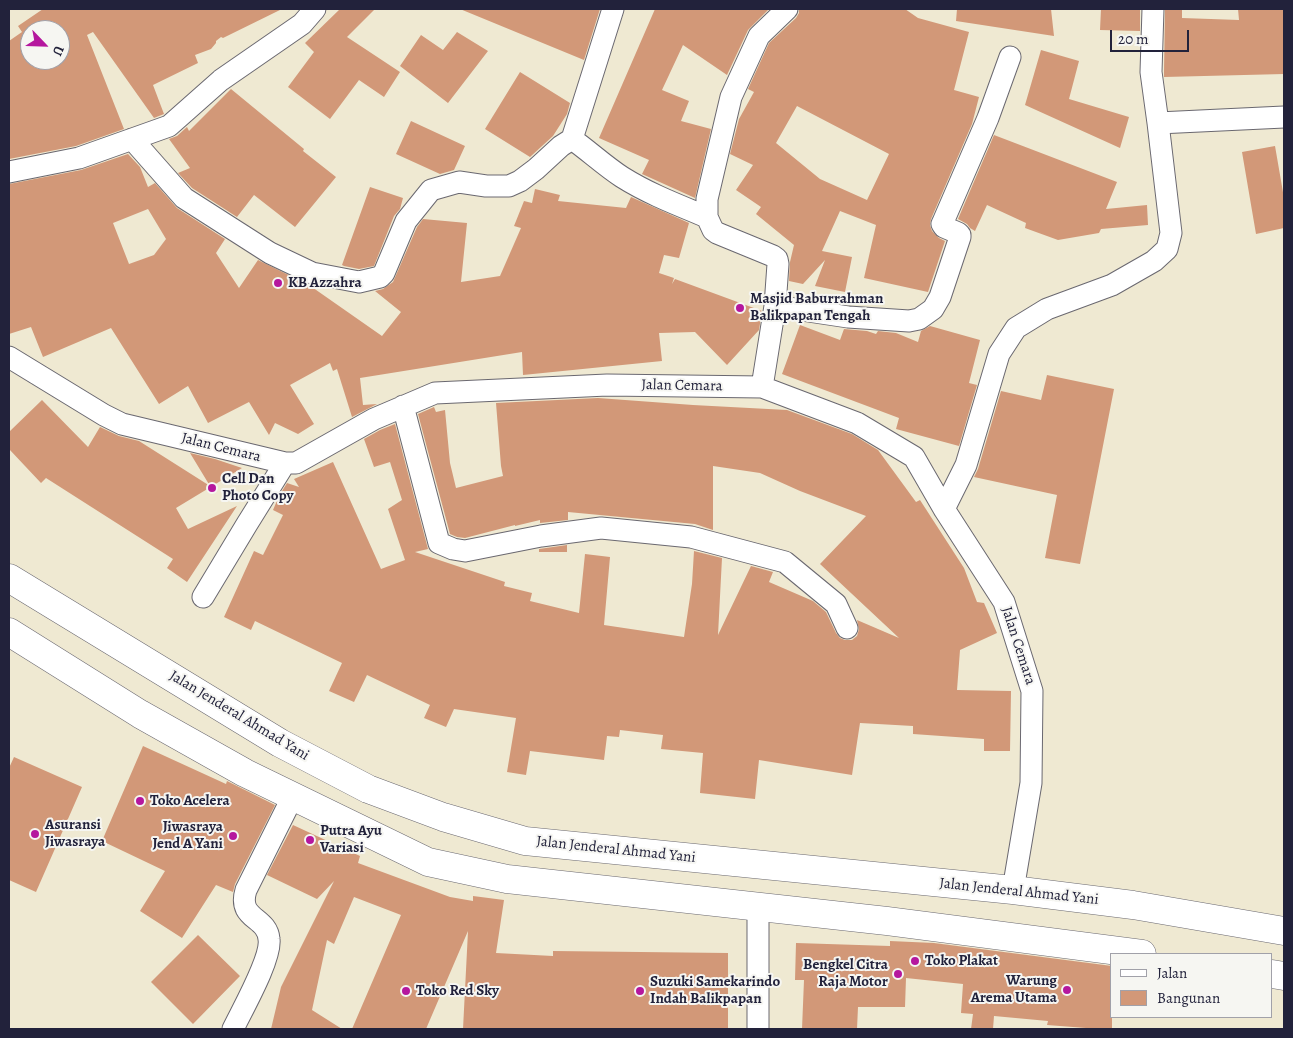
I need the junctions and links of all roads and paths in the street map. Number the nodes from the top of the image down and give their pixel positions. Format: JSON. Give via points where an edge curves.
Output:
{"nodes":[{"id":1,"x":315,"y":9,"type":"edge"},
{"id":2,"x":613,"y":9,"type":"edge"},
{"id":3,"x":788,"y":9,"type":"edge"},
{"id":4,"x":1153,"y":9,"type":"edge"},
{"id":5,"x":1010,"y":57,"type":"dead end"},
{"id":6,"x":1284,"y":117,"type":"edge"},
{"id":7,"x":1158,"y":123,"type":"junction"},
{"id":8,"x":132,"y":139,"type":"junction"},
{"id":9,"x":572,"y":139,"type":"junction"},
{"id":10,"x":9,"y":172,"type":"edge"},
{"id":11,"x":708,"y":217,"type":"junction"},
{"id":12,"x":775,"y":306,"type":"junction"},
{"id":13,"x":9,"y":357,"type":"edge"},
{"id":14,"x":762,"y":387,"type":"junction"},
{"id":15,"x":403,"y":406,"type":"junction"},
{"id":16,"x":285,"y":463,"type":"junction"},
{"id":17,"x":944,"y":509,"type":"junction"},
{"id":18,"x":9,"y":578,"type":"edge"},
{"id":19,"x":203,"y":597,"type":"dead end"},
{"id":20,"x":848,"y":628,"type":"dead end"},
{"id":21,"x":9,"y":632,"type":"edge"},
{"id":22,"x":293,"y":796,"type":"junction"},
{"id":23,"x":1014,"y":890,"type":"junction"},
{"id":24,"x":758,"y":906,"type":"junction"},
{"id":25,"x":1284,"y":931,"type":"edge"},
{"id":26,"x":1134,"y":953,"type":"edge"},
{"id":27,"x":233,"y":1029,"type":"edge"},
{"id":28,"x":758,"y":1029,"type":"edge"}],
"edges":[{"from":1,"to":8,"type":"street","via":[[302,24],[221,80],[169,126]]},
{"from":2,"to":9,"type":"street"},
{"from":3,"to":11,"type":"street","via":[[759,36],[731,97],[707,199]]},
{"from":4,"to":7,"type":"street","via":[[1151,72]]},
{"from":5,"to":12,"type":"street","via":[[988,118],[943,222],[960,237],[933,309],[920,319],[909,321]]},
{"from":6,"to":7,"type":"street"},
{"from":7,"to":17,"type":"street","via":[[1171,233],[1167,248],[1154,261],[1112,285],[1047,309],[1016,328],[999,354],[966,465]]},
{"from":8,"to":9,"type":"street","via":[[184,198],[270,253],[312,273],[359,282],[384,273],[406,221],[431,190],[459,182],[510,186]]},
{"from":8,"to":10,"type":"street","via":[[79,158]]},
{"from":9,"to":11,"type":"street","via":[[620,176]]},
{"from":11,"to":12,"type":"street","via":[[713,230],[777,259]]},
{"from":12,"to":14,"type":"street"},
{"from":13,"to":16,"type":"street","name":"Jalan Cemara","via":[[122,424]]},
{"from":14,"to":15,"type":"street","name":"Jalan Cemara","via":[[607,385],[445,392]]},
{"from":14,"to":17,"type":"street","name":"Jalan Cemara","via":[[857,423],[914,456]]},
{"from":15,"to":16,"type":"street","name":"Jalan Cemara","via":[[296,463]]},
{"from":15,"to":20,"type":"street","via":[[439,543],[465,551],[601,528],[691,537],[785,562],[836,604]]},
{"from":16,"to":19,"type":"street"},
{"from":17,"to":23,"type":"street","name":"Jalan Cemara","via":[[1004,602],[1032,691],[1031,783]]},
{"from":18,"to":23,"type":"main road","name":"Jalan Jenderal Ahmad Yani","via":[[280,743],[368,789],[443,817],[525,841]]},
{"from":21,"to":22,"type":"main road","via":[[140,714]]},
{"from":22,"to":24,"type":"main road","via":[[428,862],[507,879]]},
{"from":22,"to":27,"type":"street","via":[[243,899],[249,913],[266,929],[270,945]]},
{"from":23,"to":25,"type":"main road","name":"Jalan Jenderal Ahmad Yani","via":[[1133,905]]},
{"from":24,"to":26,"type":"main road"},
{"from":24,"to":28,"type":"street"}]}
